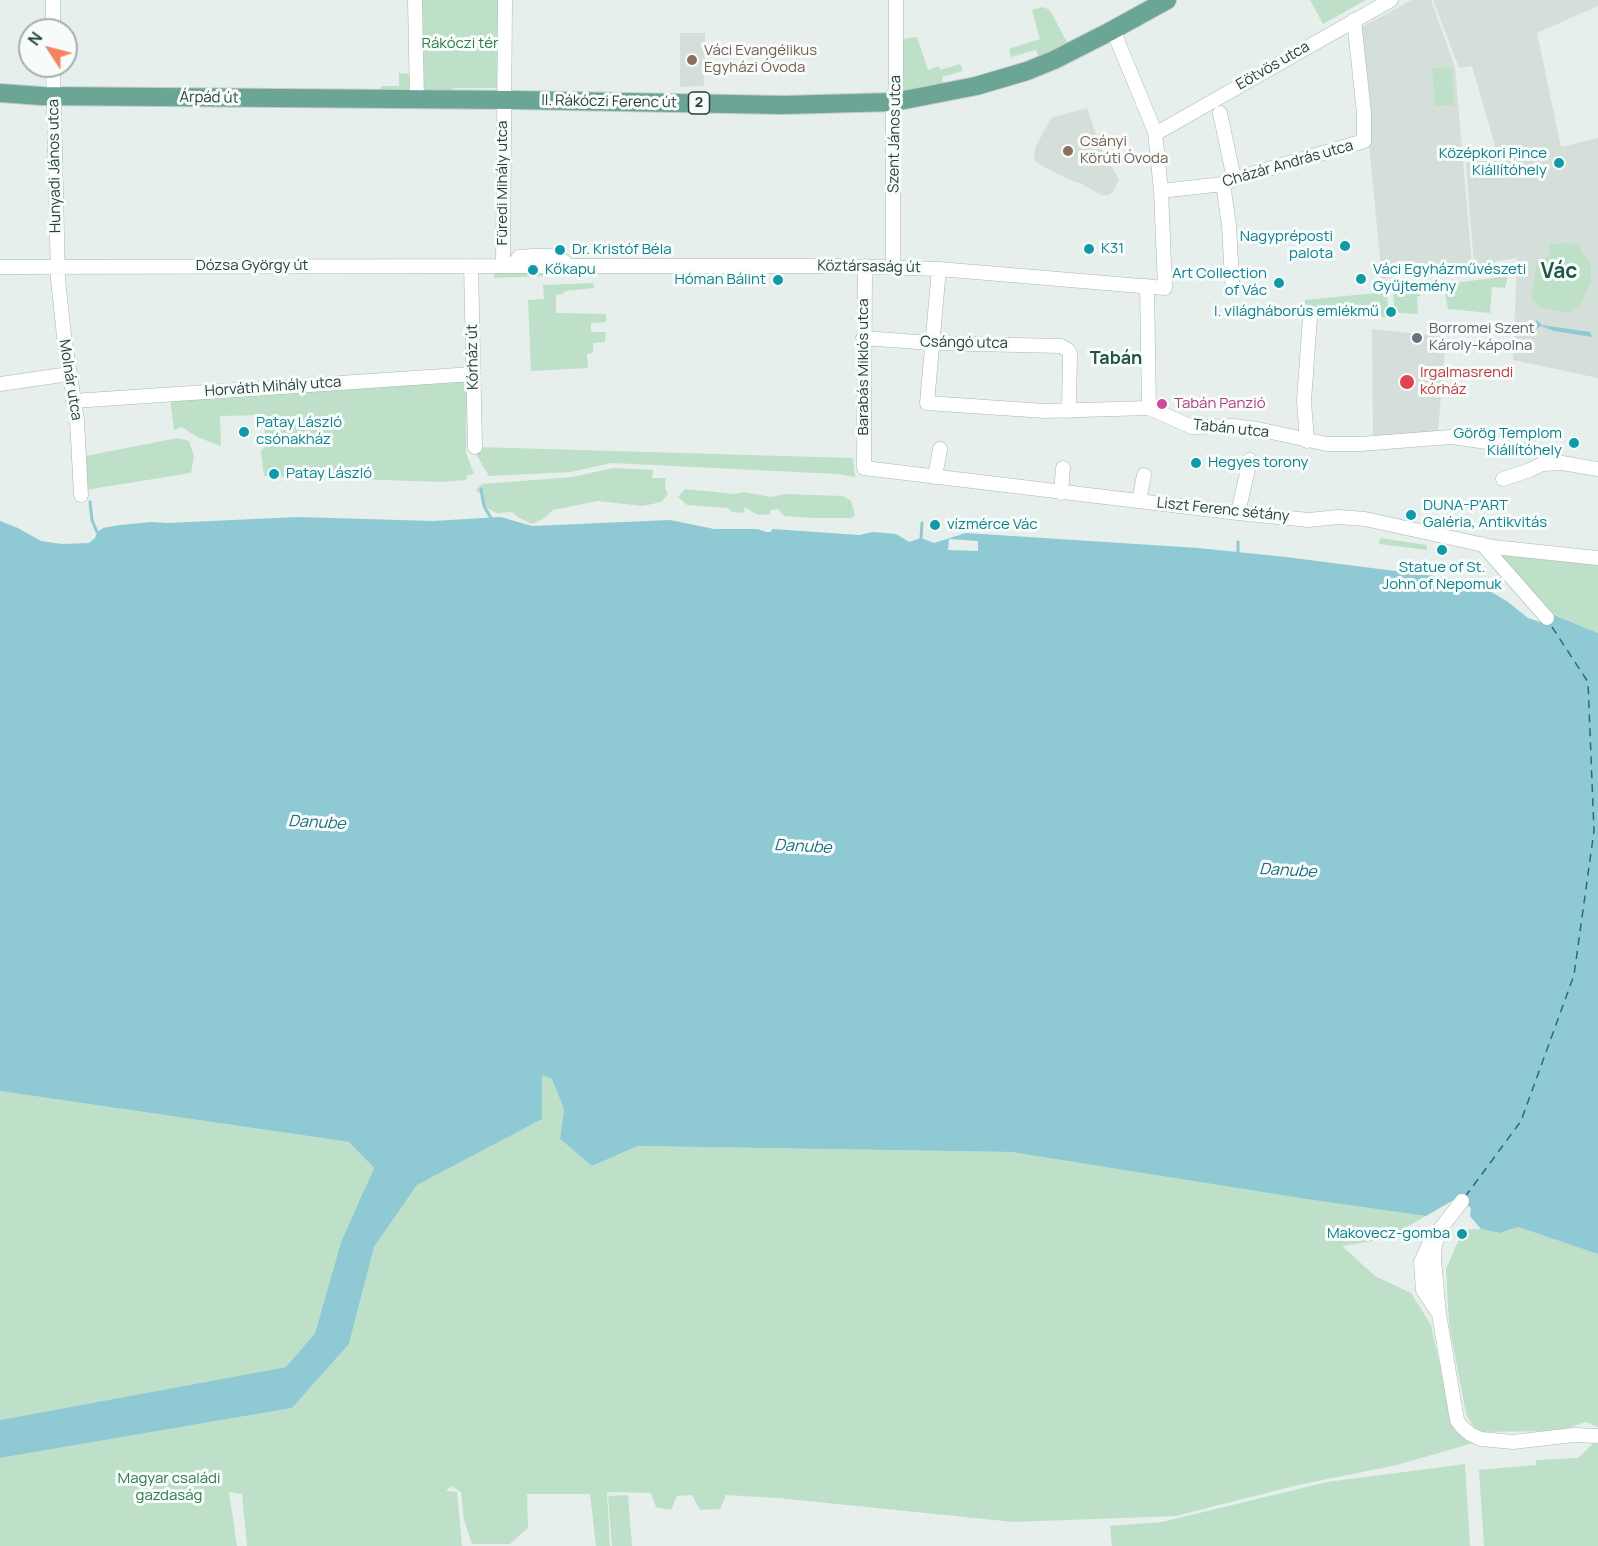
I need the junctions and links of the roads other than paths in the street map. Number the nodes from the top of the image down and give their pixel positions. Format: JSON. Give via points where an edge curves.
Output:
{"nodes":[{"id":1,"x":53,"y":0,"type":"edge"},
{"id":2,"x":415,"y":0,"type":"edge"},
{"id":3,"x":505,"y":0,"type":"edge"},
{"id":4,"x":896,"y":0,"type":"edge"},
{"id":5,"x":1167,"y":0,"type":"edge"},
{"id":6,"x":1391,"y":0,"type":"edge"},
{"id":7,"x":53,"y":18,"type":"edge"},
{"id":8,"x":1354,"y":20,"type":"junction"},
{"id":9,"x":1113,"y":30,"type":"junction"},
{"id":10,"x":53,"y":78,"type":"edge"},
{"id":11,"x":0,"y":93,"type":"edge"},
{"id":12,"x":54,"y":96,"type":"junction"},
{"id":13,"x":417,"y":100,"type":"junction"},
{"id":14,"x":504,"y":100,"type":"junction"},
{"id":15,"x":894,"y":102,"type":"junction"},
{"id":16,"x":1220,"y":114,"type":"dead end"},
{"id":17,"x":1155,"y":132,"type":"junction"},
{"id":18,"x":1228,"y":181,"type":"junction"},
{"id":19,"x":1161,"y":191,"type":"junction"},
{"id":20,"x":573,"y":265,"type":"junction"},
{"id":21,"x":57,"y":266,"type":"junction"},
{"id":22,"x":471,"y":266,"type":"junction"},
{"id":23,"x":508,"y":266,"type":"junction"},
{"id":24,"x":865,"y":266,"type":"junction"},
{"id":25,"x":0,"y":267,"type":"edge"},
{"id":26,"x":893,"y":267,"type":"junction"},
{"id":27,"x":939,"y":269,"type":"junction"},
{"id":28,"x":1232,"y":281,"type":"dead end"},
{"id":29,"x":1147,"y":286,"type":"junction"},
{"id":30,"x":1310,"y":317,"type":"dead end"},
{"id":31,"x":863,"y":338,"type":"junction"},
{"id":32,"x":932,"y":343,"type":"junction"},
{"id":33,"x":69,"y":374,"type":"junction"},
{"id":34,"x":473,"y":374,"type":"junction"},
{"id":35,"x":0,"y":384,"type":"edge"},
{"id":36,"x":73,"y":401,"type":"junction"},
{"id":37,"x":1149,"y":408,"type":"junction"},
{"id":38,"x":1069,"y":411,"type":"junction"},
{"id":39,"x":1307,"y":441,"type":"junction"},
{"id":40,"x":1502,"y":444,"type":"dead end"},
{"id":41,"x":475,"y":447,"type":"dead end"},
{"id":42,"x":940,"y":449,"type":"dead end"},
{"id":43,"x":1250,"y":460,"type":"dead end"},
{"id":44,"x":864,"y":468,"type":"joint"},
{"id":45,"x":1063,"y":468,"type":"dead end"},
{"id":46,"x":1598,"y":469,"type":"edge"},
{"id":47,"x":1144,"y":475,"type":"dead end"},
{"id":48,"x":935,"y":477,"type":"junction"},
{"id":49,"x":1503,"y":479,"type":"dead end"},
{"id":50,"x":1061,"y":493,"type":"junction"},
{"id":51,"x":81,"y":495,"type":"dead end"},
{"id":52,"x":1139,"y":501,"type":"junction"},
{"id":53,"x":1238,"y":513,"type":"junction"},
{"id":54,"x":1482,"y":544,"type":"junction"},
{"id":55,"x":1598,"y":558,"type":"edge"},
{"id":56,"x":1546,"y":618,"type":"dead end"},
{"id":57,"x":1462,"y":1201,"type":"dead end"},
{"id":58,"x":1598,"y":1436,"type":"edge"}],
"edges":[{"from":1,"to":7,"type":"street"},
{"from":2,"to":13,"type":"street"},
{"from":3,"to":14,"type":"street"},
{"from":4,"to":15,"type":"street","name":"Szent János utca"},
{"from":5,"to":9,"type":"main road","number":"2"},
{"from":6,"to":8,"type":"street","name":"Eötvös utca"},
{"from":8,"to":17,"type":"street","name":"Eötvös utca"},
{"from":8,"to":18,"type":"street","name":"Cházár András utca","via":[[1364,141]]},
{"from":9,"to":15,"type":"main road","number":"2","via":[[1010,77]]},
{"from":9,"to":17,"type":"street"},
{"from":10,"to":12,"type":"street","name":"Hunyadi János utca"},
{"from":11,"to":12,"type":"main road","name":"Árpád út","number":"2"},
{"from":12,"to":13,"type":"main road","name":"Árpád út","number":"2"},
{"from":12,"to":21,"type":"street","name":"Hunyadi János utca"},
{"from":13,"to":14,"type":"main road","number":"2"},
{"from":14,"to":15,"type":"main road","name":"II. Rákóczi Ferenc út","number":"2","via":[[783,105]]},
{"from":14,"to":23,"type":"street","name":"Füredi Mihály utca"},
{"from":15,"to":26,"type":"street","name":"Szent János utca"},
{"from":16,"to":18,"type":"street"},
{"from":17,"to":19,"type":"street"},
{"from":18,"to":19,"type":"street","name":"Cházár András utca"},
{"from":18,"to":28,"type":"street"},
{"from":19,"to":29,"type":"street","name":"Köztársaság út","via":[[1165,288]]},
{"from":20,"to":23,"type":"street","name":"Köztársaság út"},
{"from":20,"to":23,"type":"street","name":"Köztársaság út","via":[[549,256],[533,256],[519,257]]},
{"from":20,"to":24,"type":"street","name":"Köztársaság út"},
{"from":21,"to":22,"type":"street","name":"Dózsa György út"},
{"from":21,"to":25,"type":"street","name":"Dózsa György út"},
{"from":21,"to":33,"type":"street","name":"Molnár utca"},
{"from":22,"to":23,"type":"street","name":"Dózsa György út"},
{"from":22,"to":34,"type":"street","name":"Kórház út"},
{"from":24,"to":26,"type":"street","name":"Köztársaság út"},
{"from":24,"to":31,"type":"street","name":"Barabás Miklós utca"},
{"from":26,"to":27,"type":"street","name":"Köztársaság út"},
{"from":27,"to":29,"type":"street","name":"Köztársaság út"},
{"from":27,"to":32,"type":"street"},
{"from":29,"to":37,"type":"street"},
{"from":30,"to":39,"type":"street","via":[[1304,402]]},
{"from":31,"to":32,"type":"street","name":"Csángó utca"},
{"from":31,"to":44,"type":"street","name":"Barabás Miklós utca"},
{"from":32,"to":38,"type":"street","name":"Csángó utca","via":[[1065,347],[1070,354]]},
{"from":32,"to":38,"type":"street","name":"Tabán utca","via":[[927,403]]},
{"from":33,"to":35,"type":"street"},
{"from":33,"to":36,"type":"street","name":"Molnár utca"},
{"from":34,"to":36,"type":"street","name":"Horváth Mihály utca"},
{"from":34,"to":41,"type":"street","name":"Kórház út"},
{"from":36,"to":51,"type":"street","name":"Molnár utca"},
{"from":37,"to":38,"type":"street","name":"Tabán utca"},
{"from":37,"to":39,"type":"street","name":"Tabán utca","via":[[1192,428],[1241,427]]},
{"from":39,"to":40,"type":"street","name":"Tabán utca","via":[[1360,444],[1451,437]]},
{"from":42,"to":48,"type":"street"},
{"from":43,"to":53,"type":"street"},
{"from":44,"to":48,"type":"street","name":"Liszt Ferenc sétány"},
{"from":45,"to":50,"type":"street"},
{"from":46,"to":49,"type":"street","via":[[1542,464]]},
{"from":47,"to":52,"type":"street"},
{"from":48,"to":50,"type":"street","name":"Liszt Ferenc sétány"},
{"from":50,"to":52,"type":"street","name":"Liszt Ferenc sétány"},
{"from":52,"to":53,"type":"street","name":"Liszt Ferenc sétány"},
{"from":53,"to":54,"type":"street","name":"Liszt Ferenc sétány","via":[[1309,520],[1365,519]]},
{"from":54,"to":55,"type":"street","name":"Liszt Ferenc sétány"},
{"from":54,"to":56,"type":"street"},
{"from":57,"to":58,"type":"street","via":[[1430,1242],[1422,1262],[1424,1290],[1439,1314],[1457,1420],[1481,1439],[1514,1442]]}]}
